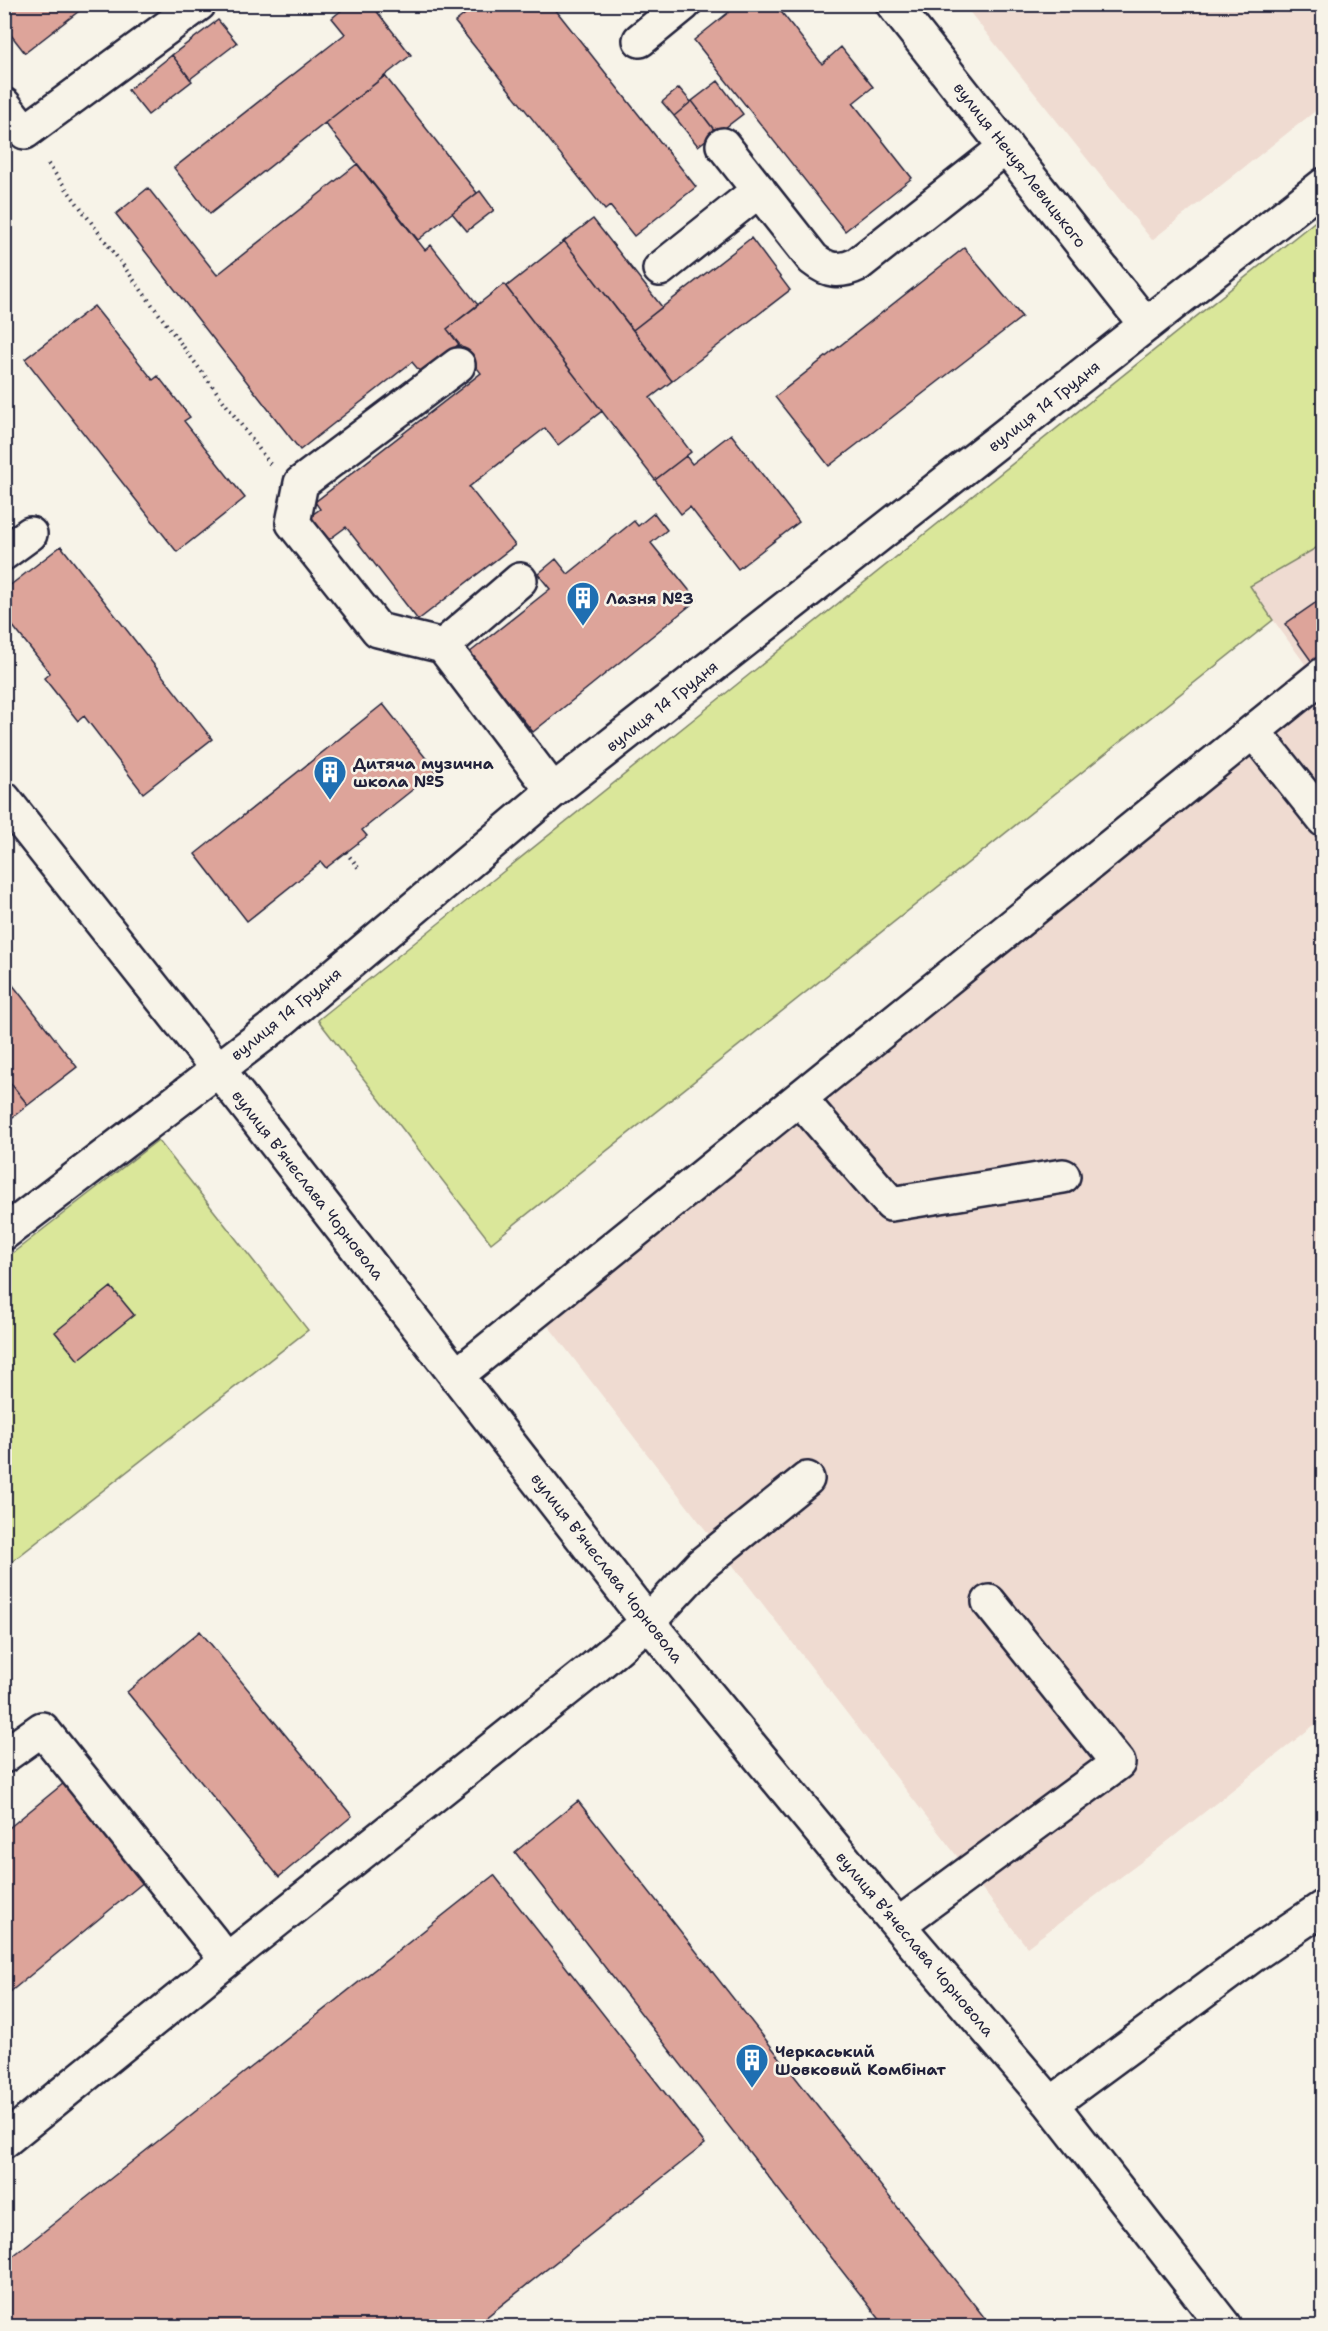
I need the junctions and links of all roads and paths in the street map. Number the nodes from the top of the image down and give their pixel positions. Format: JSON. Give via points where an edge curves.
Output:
{"nodes":[{"id":1,"x":199,"y":4,"type":"edge"},
{"id":2,"x":684,"y":4,"type":"edge"},
{"id":3,"x":893,"y":4,"type":"edge"},
{"id":4,"x":640,"y":40,"type":"dead end"},
{"id":5,"x":4,"y":105,"type":"edge"},
{"id":6,"x":24,"y":132,"type":"junction"},
{"id":7,"x":723,"y":145,"type":"dead end"},
{"id":8,"x":1005,"y":147,"type":"junction"},
{"id":9,"x":1323,"y":185,"type":"edge"},
{"id":10,"x":759,"y":190,"type":"junction"},
{"id":11,"x":660,"y":269,"type":"dead end"},
{"id":12,"x":1146,"y":325,"type":"junction"},
{"id":13,"x":458,"y":365,"type":"dead end"},
{"id":14,"x":301,"y":483,"type":"junction"},
{"id":15,"x":520,"y":580,"type":"dead end"},
{"id":16,"x":443,"y":646,"type":"junction"},
{"id":17,"x":1323,"y":674,"type":"edge"},
{"id":18,"x":1254,"y":732,"type":"junction"},
{"id":19,"x":553,"y":791,"type":"junction"},
{"id":20,"x":4,"y":799,"type":"edge"},
{"id":21,"x":1323,"y":820,"type":"edge"},
{"id":22,"x":346,"y":852,"type":"dead end"},
{"id":23,"x":360,"y":870,"type":"dead end"},
{"id":24,"x":217,"y":1068,"type":"junction"},
{"id":25,"x":800,"y":1099,"type":"junction"},
{"id":26,"x":1063,"y":1176,"type":"dead end"},
{"id":27,"x":4,"y":1233,"type":"edge"},
{"id":28,"x":456,"y":1376,"type":"junction"},
{"id":29,"x":807,"y":1479,"type":"dead end"},
{"id":30,"x":989,"y":1602,"type":"dead end"},
{"id":31,"x":648,"y":1622,"type":"junction"},
{"id":32,"x":4,"y":1756,"type":"edge"},
{"id":33,"x":1323,"y":1907,"type":"edge"},
{"id":34,"x":898,"y":1925,"type":"junction"},
{"id":35,"x":227,"y":1960,"type":"junction"},
{"id":36,"x":1051,"y":2104,"type":"junction"},
{"id":37,"x":4,"y":2141,"type":"edge"},
{"id":38,"x":1224,"y":2326,"type":"edge"}],
"edges":[{"from":1,"to":6,"type":"street"},
{"from":2,"to":4,"type":"street"},
{"from":3,"to":8,"type":"street","name":"вулиця Нечуя-Левицького"},
{"from":5,"to":6,"type":"street"},
{"from":6,"to":14,"type":"path","via":[[277,474]]},
{"from":7,"to":10,"type":"street"},
{"from":8,"to":10,"type":"street","via":[[847,270],[834,271],[813,259]]},
{"from":8,"to":12,"type":"street","name":"вулиця Нечуя-Левицького"},
{"from":9,"to":12,"type":"street","name":"вулиця 14 Грудня"},
{"from":10,"to":11,"type":"street"},
{"from":12,"to":19,"type":"street","name":"вулиця 14 Грудня"},
{"from":13,"to":14,"type":"street"},
{"from":14,"to":16,"type":"street","via":[[293,523],[378,630]]},
{"from":15,"to":16,"type":"street"},
{"from":16,"to":19,"type":"street"},
{"from":17,"to":18,"type":"street"},
{"from":18,"to":21,"type":"street"},
{"from":18,"to":25,"type":"street"},
{"from":19,"to":24,"type":"street","name":"вулиця 14 Грудня","via":[[271,1029]]},
{"from":20,"to":24,"type":"street","name":"вулиця Вʼячеслава Чорновола"},
{"from":22,"to":23,"type":"path"},
{"from":24,"to":27,"type":"street","name":"вулиця 14 Грудня"},
{"from":24,"to":28,"type":"street","name":"вулиця Вʼячеслава Чорновола"},
{"from":25,"to":26,"type":"street","via":[[891,1204]]},
{"from":25,"to":28,"type":"street"},
{"from":28,"to":31,"type":"street","name":"вулиця Вʼячеслава Чорновола"},
{"from":29,"to":31,"type":"street","via":[[702,1564]]},
{"from":30,"to":34,"type":"street","via":[[1118,1763]]},
{"from":31,"to":34,"type":"street","name":"вулиця Вʼячеслава Чорновола"},
{"from":31,"to":35,"type":"street"},
{"from":32,"to":35,"type":"street","via":[[42,1729]]},
{"from":33,"to":36,"type":"street"},
{"from":34,"to":36,"type":"street","name":"вулиця Вʼячеслава Чорновола"},
{"from":35,"to":37,"type":"street"},
{"from":36,"to":38,"type":"street","name":"вулиця Вʼячеслава Чорновола"}]}
